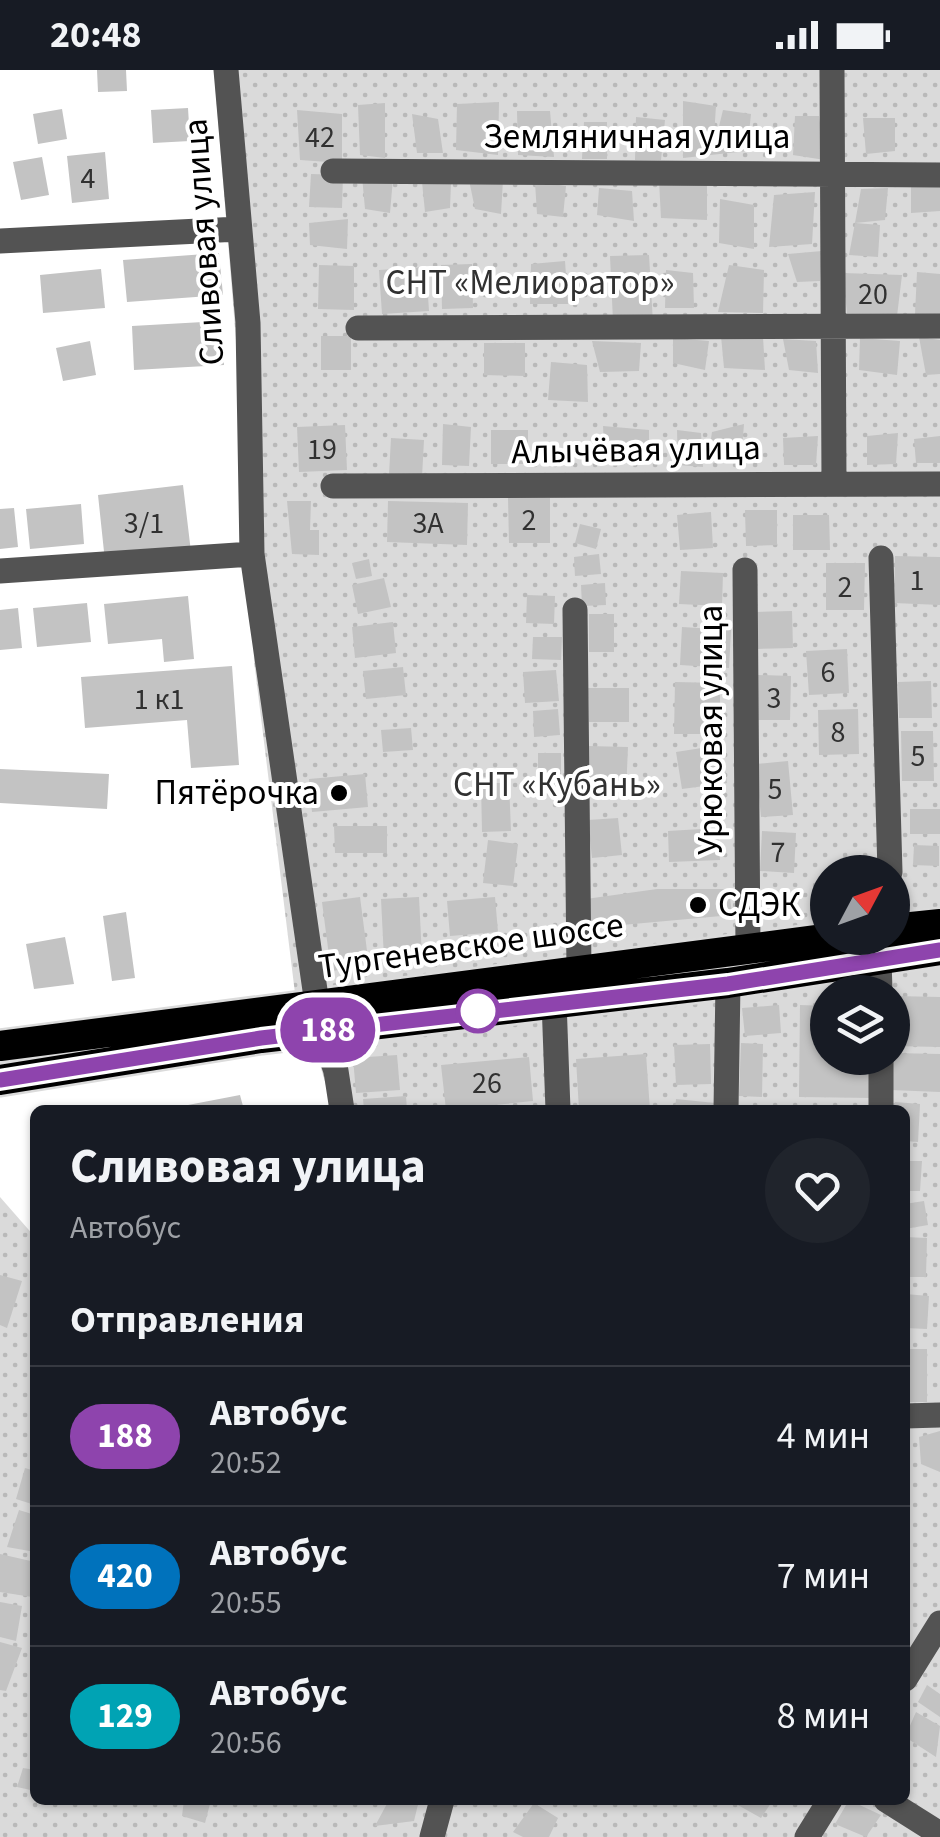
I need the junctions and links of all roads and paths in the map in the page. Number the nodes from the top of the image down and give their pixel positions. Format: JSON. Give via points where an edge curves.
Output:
{"nodes":[{"id":1,"x":226,"y":70,"type":"edge"},
{"id":2,"x":832,"y":70,"type":"edge"},
{"id":3,"x":333,"y":171,"type":"dead end"},
{"id":4,"x":834,"y":174,"type":"junction"},
{"id":5,"x":940,"y":174,"type":"edge"},
{"id":6,"x":239,"y":229,"type":"junction"},
{"id":7,"x":0,"y":241,"type":"edge"},
{"id":8,"x":832,"y":324,"type":"junction"},
{"id":9,"x":940,"y":326,"type":"edge"},
{"id":10,"x":358,"y":328,"type":"dead end"},
{"id":11,"x":834,"y":482,"type":"junction"},
{"id":12,"x":940,"y":484,"type":"edge"},
{"id":13,"x":333,"y":486,"type":"dead end"},
{"id":14,"x":252,"y":554,"type":"junction"},
{"id":15,"x":881,"y":558,"type":"dead end"},
{"id":16,"x":746,"y":570,"type":"dead end"},
{"id":17,"x":0,"y":571,"type":"edge"},
{"id":18,"x":575,"y":610,"type":"dead end"},
{"id":19,"x":890,"y":855,"type":"edge"},
{"id":20,"x":940,"y":924,"type":"edge"},
{"id":21,"x":910,"y":927,"type":"edge"},
{"id":22,"x":810,"y":941,"type":"edge"},
{"id":23,"x":748,"y":949,"type":"junction"},
{"id":24,"x":940,"y":950,"type":"edge"},
{"id":25,"x":880,"y":958,"type":"junction"},
{"id":26,"x":579,"y":970,"type":"junction"},
{"id":27,"x":880,"y":975,"type":"edge"},
{"id":28,"x":728,"y":984,"type":"junction"},
{"id":29,"x":554,"y":1001,"type":"junction"},
{"id":30,"x":320,"y":1017,"type":"junction"},
{"id":31,"x":0,"y":1046,"type":"edge"},
{"id":32,"x":880,"y":1075,"type":"edge"},
{"id":33,"x":0,"y":1080,"type":"edge"},
{"id":34,"x":341,"y":1105,"type":"edge"},
{"id":35,"x":558,"y":1105,"type":"edge"},
{"id":36,"x":726,"y":1105,"type":"edge"},
{"id":37,"x":881,"y":1105,"type":"edge"},
{"id":38,"x":940,"y":1414,"type":"edge"},
{"id":39,"x":910,"y":1416,"type":"edge"},
{"id":40,"x":940,"y":1623,"type":"edge"},
{"id":41,"x":910,"y":1671,"type":"edge"},
{"id":42,"x":441,"y":1805,"type":"edge"},
{"id":43,"x":827,"y":1805,"type":"edge"},
{"id":44,"x":894,"y":1805,"type":"edge"},
{"id":45,"x":940,"y":1834,"type":"edge"},
{"id":46,"x":432,"y":1837,"type":"edge"},
{"id":47,"x":807,"y":1837,"type":"edge"}],
"edges":[{"from":1,"to":6,"type":"street","name":"Сливовая улица"},
{"from":2,"to":4,"type":"street"},
{"from":3,"to":4,"type":"street","name":"Земляничная улица"},
{"from":4,"to":5,"type":"street","name":"Земляничная улица"},
{"from":4,"to":8,"type":"street"},
{"from":6,"to":7,"type":"street"},
{"from":6,"to":14,"type":"street","name":"Сливовая улица","via":[[248,323]]},
{"from":8,"to":9,"type":"street"},
{"from":8,"to":10,"type":"street"},
{"from":8,"to":11,"type":"street"},
{"from":11,"to":12,"type":"street","name":"Алычёвая улица"},
{"from":11,"to":13,"type":"street","name":"Алычёвая улица"},
{"from":14,"to":17,"type":"street"},
{"from":14,"to":30,"type":"street","name":"Сливовая улица"},
{"from":15,"to":19,"type":"street"},
{"from":16,"to":23,"type":"street","name":"Урюковая улица"},
{"from":18,"to":26,"type":"street"},
{"from":20,"to":21,"type":"highway"},
{"from":22,"to":23,"type":"highway","name":"Тургеневское шоссе"},
{"from":23,"to":26,"type":"highway","name":"Тургеневское шоссе"},
{"from":24,"to":25,"type":"highway","name":"Тургеневское шоссе"},
{"from":25,"to":27,"type":"street"},
{"from":25,"to":28,"type":"highway","name":"Тургеневское шоссе"},
{"from":26,"to":30,"type":"highway","name":"Тургеневское шоссе"},
{"from":28,"to":29,"type":"highway","name":"Тургеневское шоссе"},
{"from":28,"to":36,"type":"street"},
{"from":29,"to":30,"type":"highway","name":"Тургеневское шоссе"},
{"from":29,"to":35,"type":"street"},
{"from":30,"to":31,"type":"highway","name":"Тургеневское шоссе"},
{"from":30,"to":33,"type":"highway","name":"Тургеневское шоссе"},
{"from":30,"to":34,"type":"street","name":"Сливовая улица"},
{"from":32,"to":37,"type":"street"},
{"from":38,"to":39,"type":"street"},
{"from":40,"to":41,"type":"street"},
{"from":42,"to":46,"type":"street"},
{"from":43,"to":47,"type":"street"},
{"from":44,"to":45,"type":"street"}]}
